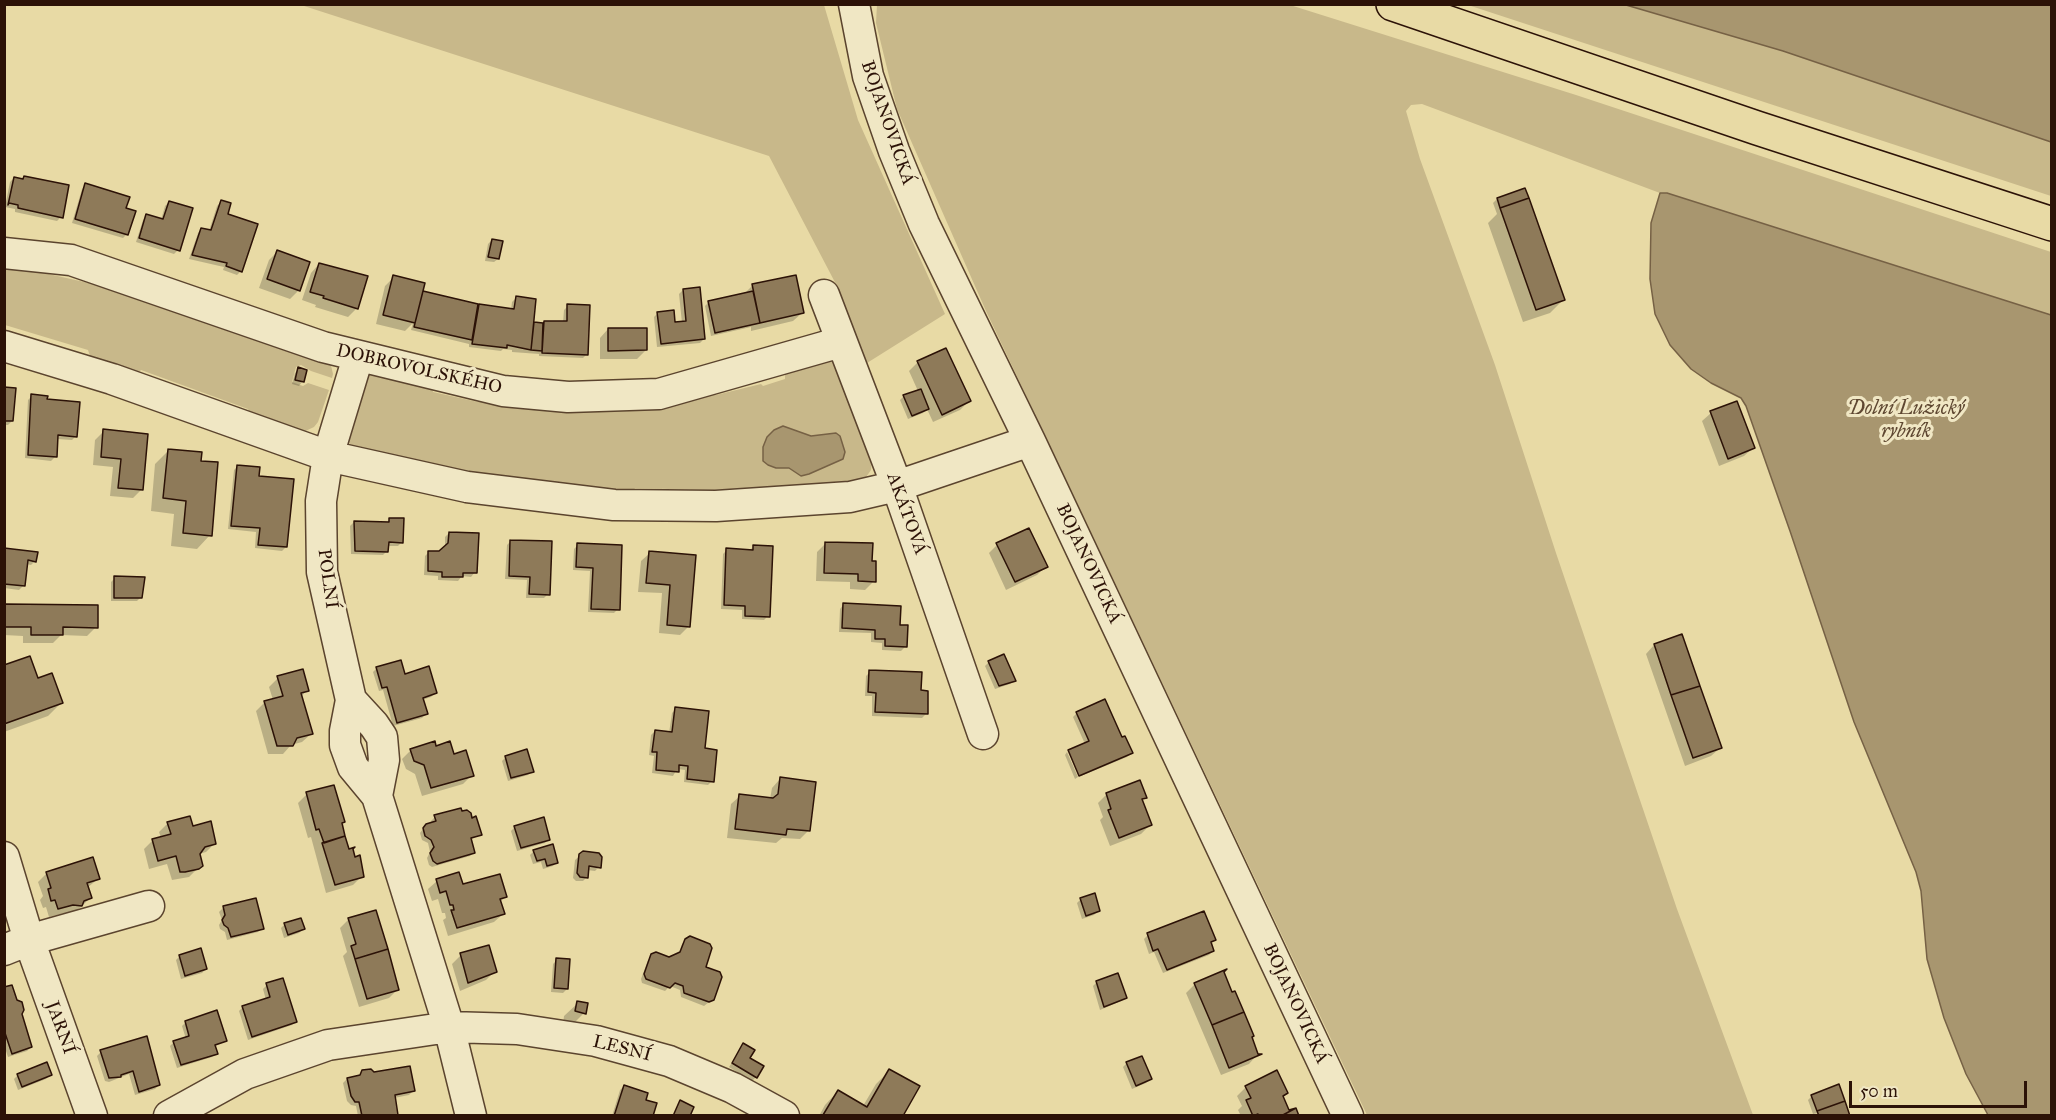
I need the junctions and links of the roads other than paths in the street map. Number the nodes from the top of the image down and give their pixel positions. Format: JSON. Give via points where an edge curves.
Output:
{"nodes":[{"id":1,"x":854,"y":4,"type":"edge"},
{"id":2,"x":1393,"y":4,"type":"edge"},
{"id":3,"x":2052,"y":224,"type":"edge"},
{"id":4,"x":4,"y":253,"type":"edge"},
{"id":5,"x":824,"y":295,"type":"dead end"},
{"id":6,"x":841,"y":342,"type":"junction"},
{"id":7,"x":4,"y":346,"type":"edge"},
{"id":8,"x":358,"y":357,"type":"junction"},
{"id":9,"x":1030,"y":441,"type":"junction"},
{"id":10,"x":328,"y":456,"type":"junction"},
{"id":11,"x":897,"y":486,"type":"junction"},
{"id":12,"x":983,"y":734,"type":"dead end"},
{"id":13,"x":4,"y":857,"type":"edge"},
{"id":14,"x":149,"y":906,"type":"dead end"},
{"id":15,"x":17,"y":945,"type":"edge"},
{"id":16,"x":449,"y":1027,"type":"junction"},
{"id":17,"x":92,"y":1116,"type":"edge"},
{"id":18,"x":168,"y":1116,"type":"edge"},
{"id":19,"x":471,"y":1116,"type":"edge"},
{"id":20,"x":784,"y":1116,"type":"edge"},
{"id":21,"x":1348,"y":1116,"type":"edge"}],
"edges":[{"from":1,"to":9,"type":"street","name":"BOJANOVICKÁ","via":[[868,76],[894,152],[924,224]]},
{"from":2,"to":3,"type":"main road"},
{"from":4,"to":8,"type":"street","name":"DOBROVOLSKÉHO","via":[[71,260]]},
{"from":5,"to":6,"type":"street","name":"AKÁTOVÁ"},
{"from":6,"to":8,"type":"street","name":"DOBROVOLSKÉHO","via":[[659,394],[568,397],[503,391]]},
{"from":6,"to":11,"type":"street","name":"AKÁTOVÁ"},
{"from":7,"to":10,"type":"street"},
{"from":8,"to":10,"type":"street","name":"POLNÍ"},
{"from":9,"to":11,"type":"street"},
{"from":9,"to":21,"type":"street","name":"BOJANOVICKÁ"},
{"from":10,"to":11,"type":"street","via":[[467,487],[614,505],[716,506],[850,497]]},
{"from":10,"to":16,"type":"street","name":"POLNÍ","via":[[321,501],[322,572],[351,700],[345,745],[354,767],[377,796]]},
{"from":11,"to":12,"type":"street","name":"AKÁTOVÁ"},
{"from":13,"to":15,"type":"street","name":"JARNÍ"},
{"from":14,"to":15,"type":"street"},
{"from":15,"to":17,"type":"street","name":"JARNÍ"},
{"from":16,"to":18,"type":"street","name":"LESNÍ","via":[[328,1045],[245,1074]]},
{"from":16,"to":19,"type":"street"},
{"from":16,"to":20,"type":"street","name":"LESNÍ","via":[[517,1029],[607,1044],[669,1061],[733,1088]]}]}
